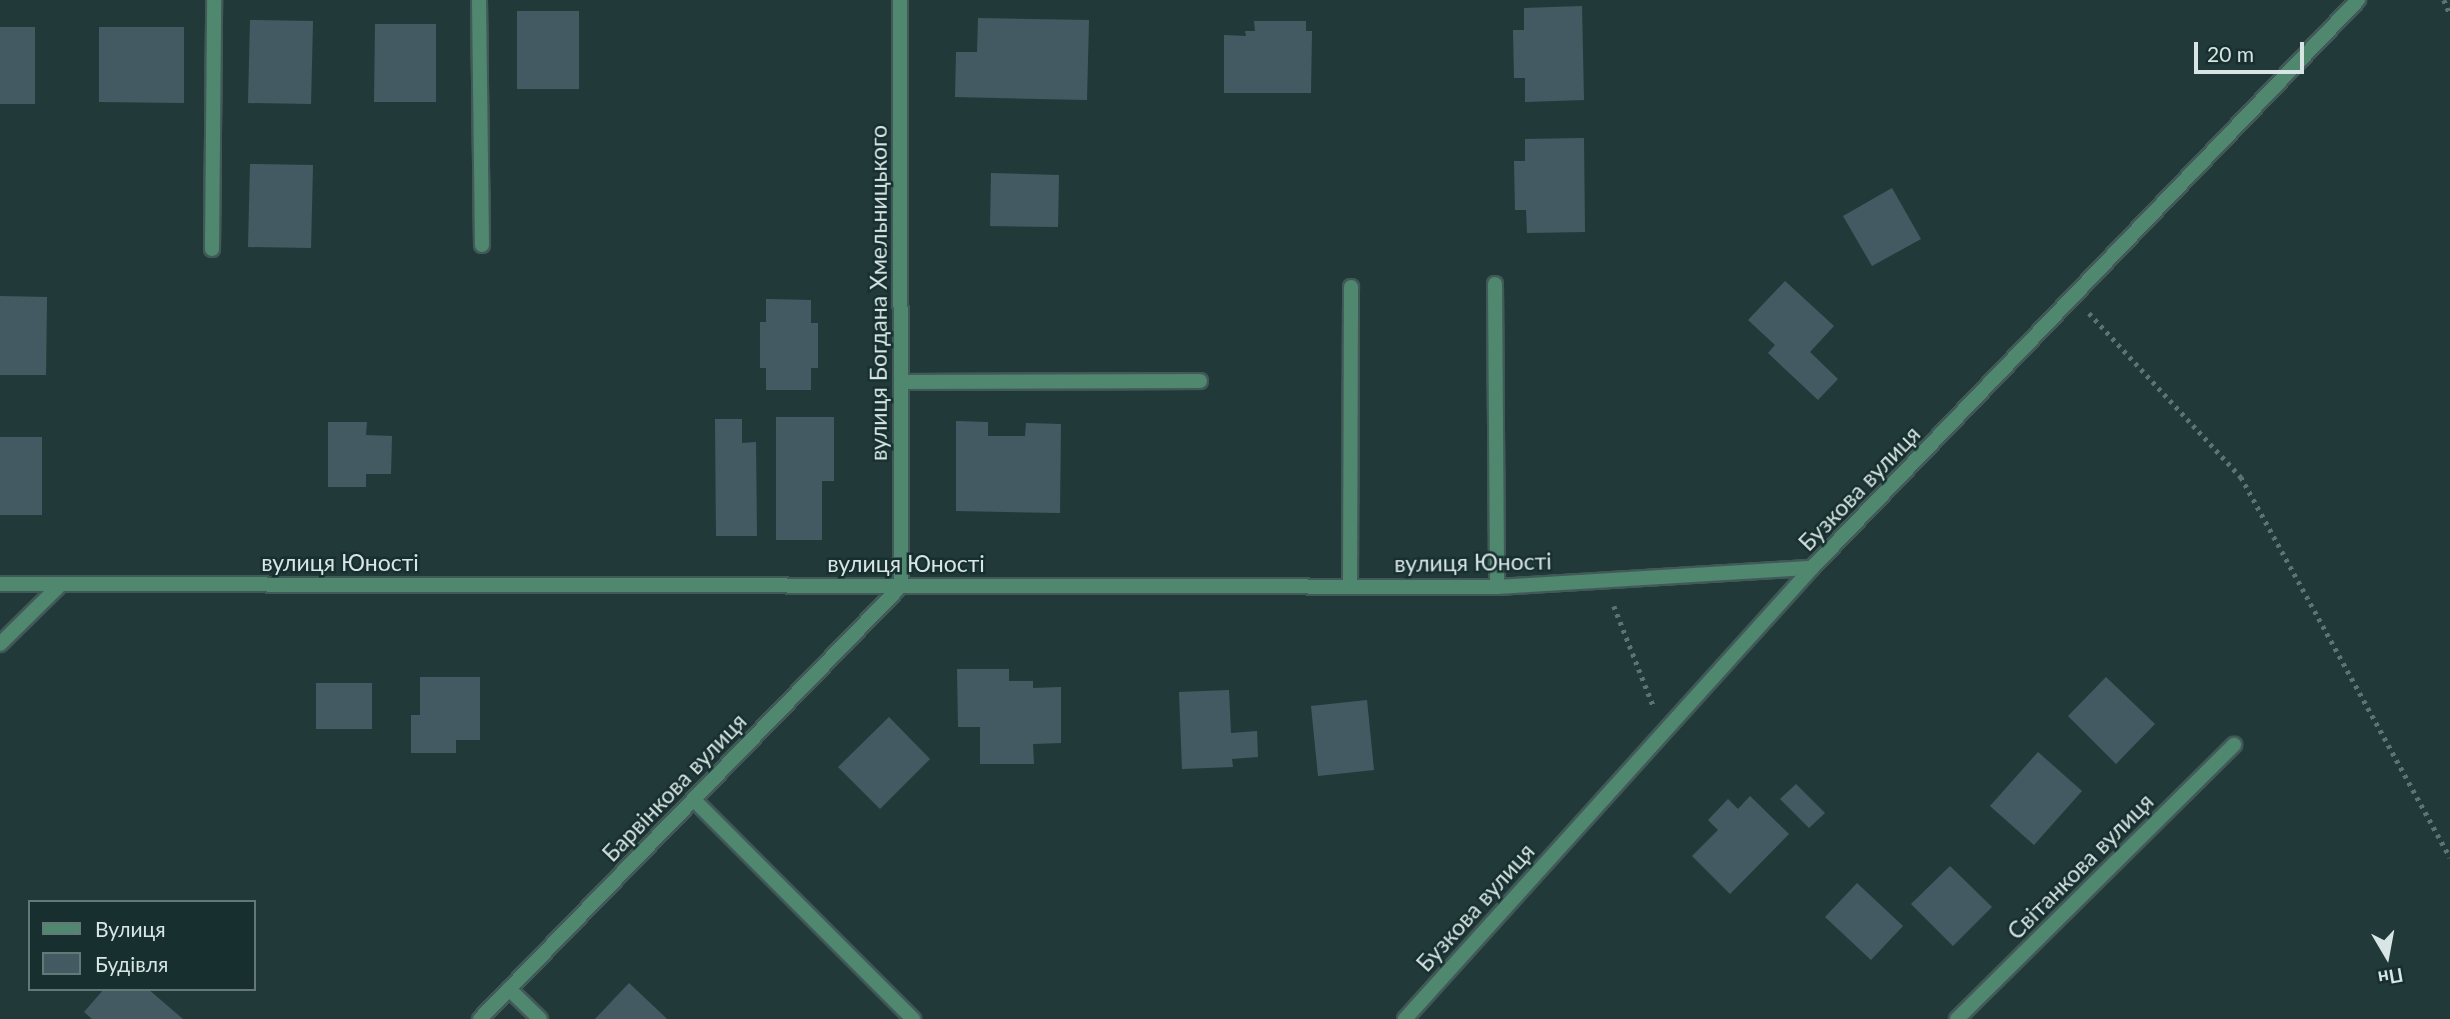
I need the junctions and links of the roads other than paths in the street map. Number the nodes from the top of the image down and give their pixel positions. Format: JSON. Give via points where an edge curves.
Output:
{"nodes":[{"id":1,"x":214,"y":0,"type":"edge"},
{"id":2,"x":479,"y":0,"type":"edge"},
{"id":3,"x":900,"y":0,"type":"edge"},
{"id":4,"x":2358,"y":0,"type":"edge"},
{"id":5,"x":481,"y":245,"type":"dead end"},
{"id":6,"x":212,"y":249,"type":"dead end"},
{"id":7,"x":1495,"y":284,"type":"dead end"},
{"id":8,"x":1352,"y":288,"type":"dead end"},
{"id":9,"x":1200,"y":381,"type":"dead end"},
{"id":10,"x":901,"y":383,"type":"junction"},
{"id":11,"x":1812,"y":568,"type":"junction"},
{"id":12,"x":0,"y":584,"type":"edge"},
{"id":13,"x":60,"y":585,"type":"junction"},
{"id":14,"x":901,"y":586,"type":"junction"},
{"id":15,"x":1350,"y":586,"type":"junction"},
{"id":16,"x":1497,"y":587,"type":"junction"},
{"id":17,"x":0,"y":644,"type":"edge"},
{"id":18,"x":2234,"y":745,"type":"dead end"},
{"id":19,"x":694,"y":800,"type":"junction"},
{"id":20,"x":509,"y":989,"type":"junction"},
{"id":21,"x":480,"y":1019,"type":"edge"},
{"id":22,"x":540,"y":1019,"type":"edge"},
{"id":23,"x":913,"y":1019,"type":"edge"},
{"id":24,"x":1405,"y":1019,"type":"edge"},
{"id":25,"x":1957,"y":1019,"type":"edge"}],
"edges":[{"from":1,"to":6,"type":"street"},
{"from":2,"to":5,"type":"street"},
{"from":3,"to":10,"type":"street","name":"вулиця Богдана Хмельницького"},
{"from":4,"to":11,"type":"street","name":"Бузкова вулиця"},
{"from":7,"to":16,"type":"street"},
{"from":8,"to":15,"type":"street"},
{"from":9,"to":10,"type":"street"},
{"from":10,"to":14,"type":"street","name":"вулиця Богдана Хмельницького"},
{"from":11,"to":16,"type":"street","name":"вулиця Юності"},
{"from":11,"to":24,"type":"street","name":"Бузкова вулиця"},
{"from":12,"to":13,"type":"street","name":"вулиця Юності"},
{"from":13,"to":14,"type":"street","name":"вулиця Юності"},
{"from":13,"to":17,"type":"street"},
{"from":14,"to":15,"type":"street","name":"вулиця Юності"},
{"from":14,"to":19,"type":"street","name":"Барвінкова вулиця"},
{"from":15,"to":16,"type":"street","name":"вулиця Юності"},
{"from":18,"to":25,"type":"street","name":"Світанкова вулиця"},
{"from":19,"to":20,"type":"street","name":"Барвінкова вулиця"},
{"from":19,"to":23,"type":"street"},
{"from":20,"to":21,"type":"street","name":"Барвінкова вулиця"},
{"from":20,"to":22,"type":"street"}]}
